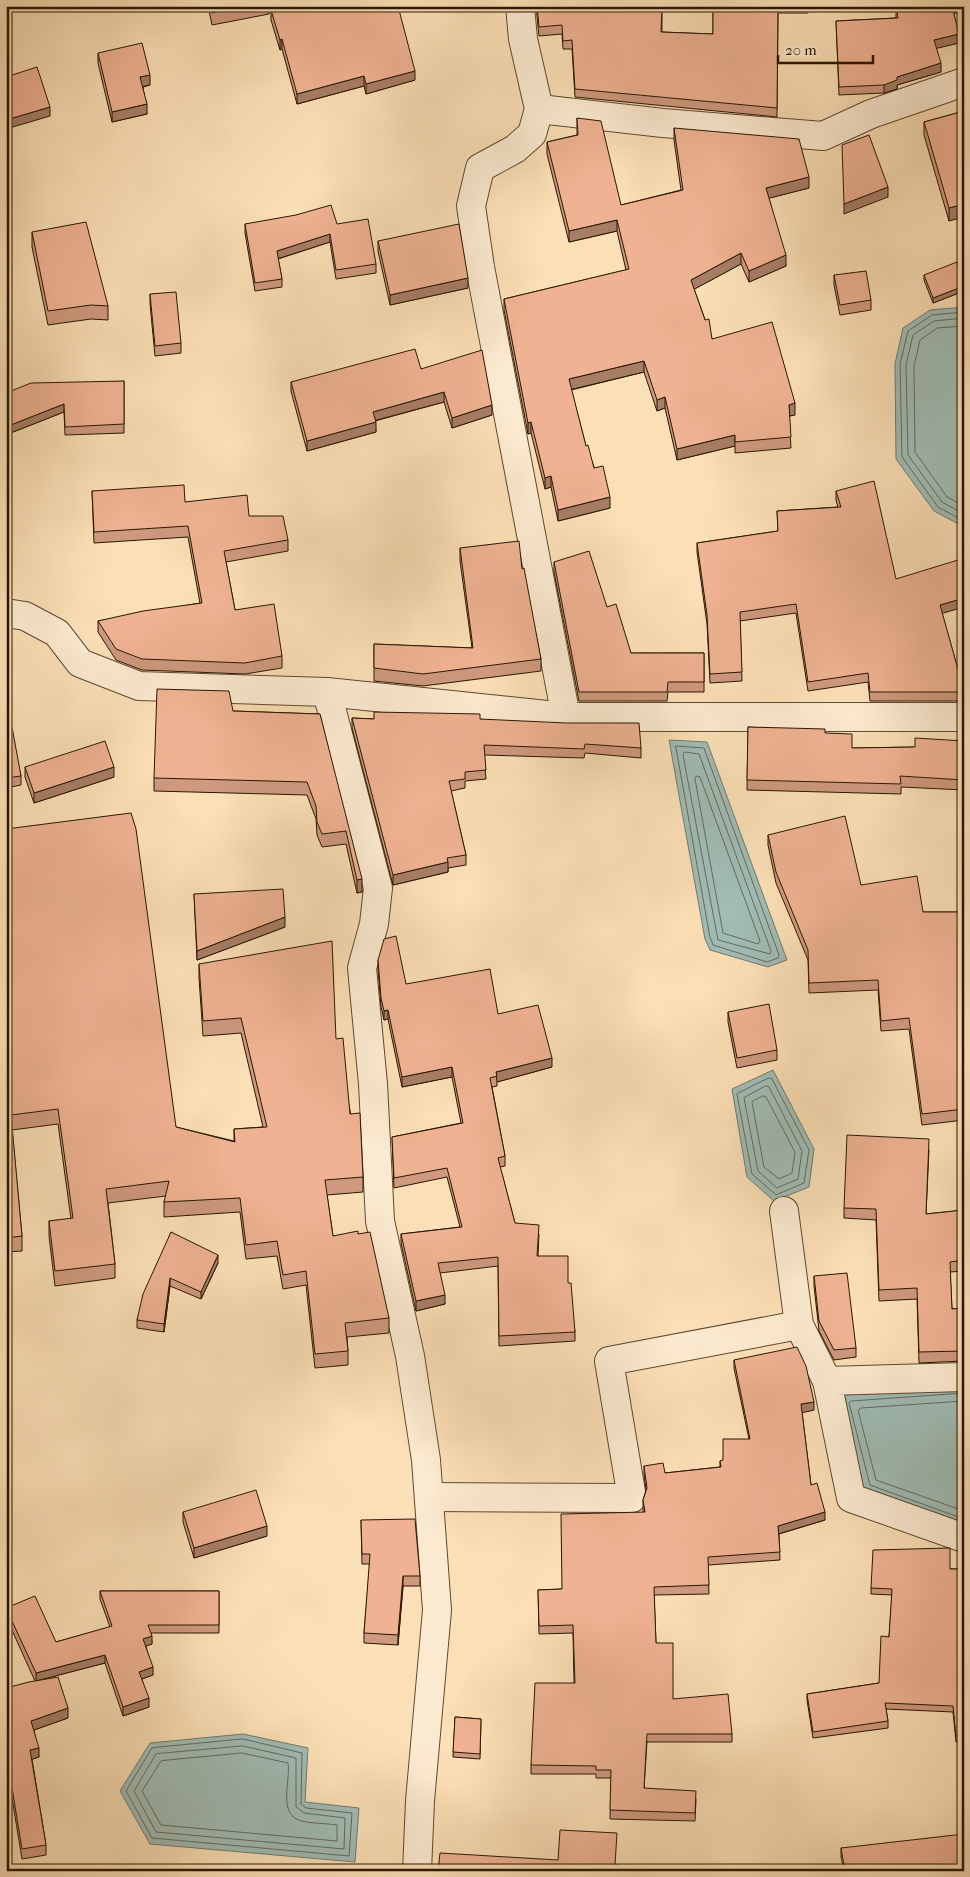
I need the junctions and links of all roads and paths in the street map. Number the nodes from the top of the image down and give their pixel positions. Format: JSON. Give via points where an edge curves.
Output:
{"nodes":[{"id":1,"x":520,"y":6,"type":"edge"},
{"id":2,"x":964,"y":82,"type":"edge"},
{"id":3,"x":538,"y":109,"type":"junction"},
{"id":4,"x":6,"y":613,"type":"edge"},
{"id":5,"x":327,"y":692,"type":"junction"},
{"id":6,"x":566,"y":717,"type":"junction"},
{"id":7,"x":964,"y":718,"type":"edge"},
{"id":8,"x":784,"y":1211,"type":"dead end"},
{"id":9,"x":799,"y":1325,"type":"junction"},
{"id":10,"x":964,"y":1376,"type":"edge"},
{"id":11,"x":827,"y":1381,"type":"junction"},
{"id":12,"x":429,"y":1497,"type":"junction"},
{"id":13,"x":964,"y":1538,"type":"edge"},
{"id":14,"x":417,"y":1871,"type":"edge"}],
"edges":[{"from":1,"to":3,"type":"street","via":[[522,39]]},
{"from":2,"to":3,"type":"street","via":[[871,114],[823,136]]},
{"from":3,"to":6,"type":"street","via":[[532,134],[515,149],[480,168],[471,206]]},
{"from":4,"to":5,"type":"street","via":[[25,616],[57,633],[80,663],[140,686]]},
{"from":5,"to":6,"type":"street"},
{"from":5,"to":12,"type":"street","via":[[378,888],[374,924],[362,968],[373,1084],[380,1221],[410,1356]]},
{"from":6,"to":7,"type":"street"},
{"from":8,"to":9,"type":"street"},
{"from":9,"to":11,"type":"street"},
{"from":9,"to":12,"type":"street","via":[[609,1361],[632,1498]]},
{"from":10,"to":11,"type":"street"},
{"from":11,"to":13,"type":"street","via":[[851,1498]]},
{"from":12,"to":14,"type":"street","via":[[437,1610]]}]}
